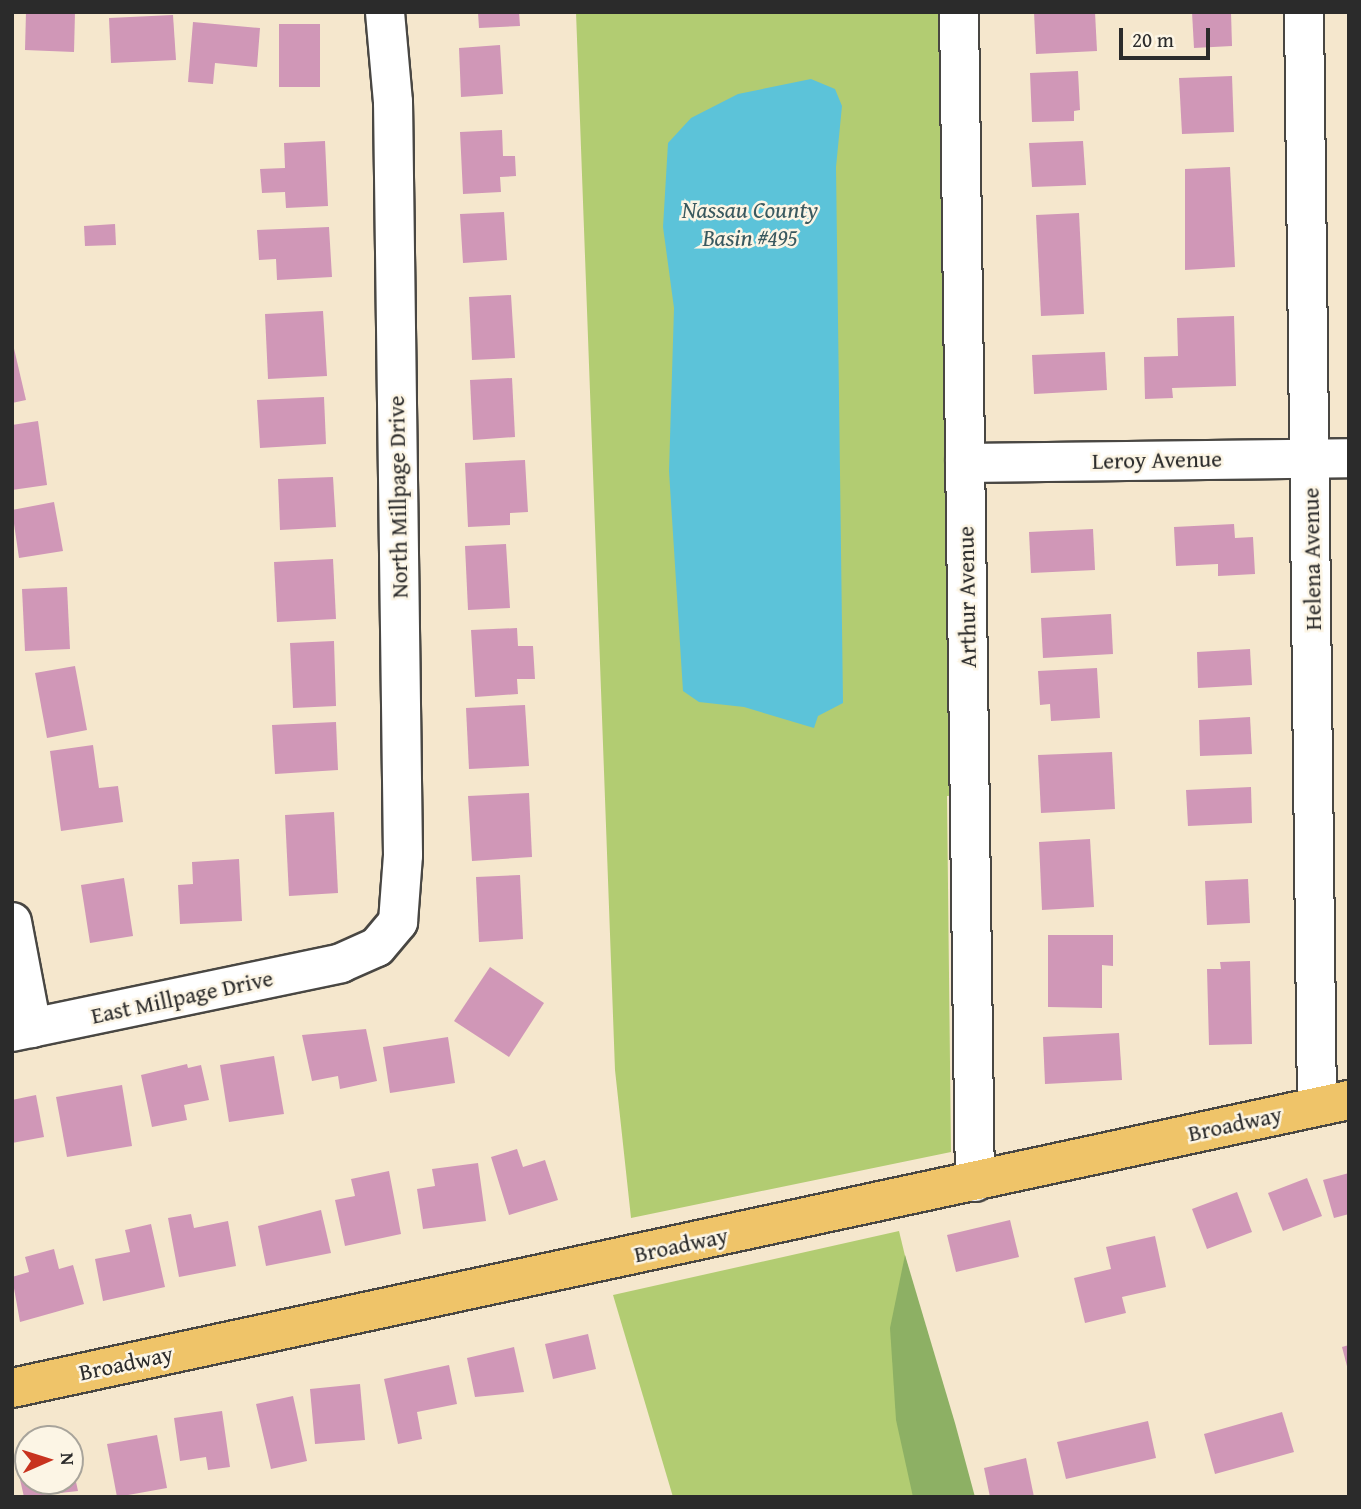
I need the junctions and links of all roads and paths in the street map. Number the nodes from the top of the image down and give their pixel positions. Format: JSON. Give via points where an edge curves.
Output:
{"nodes":[{"id":1,"x":385,"y":12,"type":"edge"},
{"id":2,"x":959,"y":12,"type":"edge"},
{"id":3,"x":1304,"y":12,"type":"edge"},
{"id":4,"x":1311,"y":458,"type":"junction"},
{"id":5,"x":1349,"y":458,"type":"edge"},
{"id":6,"x":965,"y":463,"type":"junction"},
{"id":7,"x":12,"y":922,"type":"edge"},
{"id":8,"x":351,"y":959,"type":"joint"},
{"id":9,"x":22,"y":1030,"type":"edge"},
{"id":10,"x":1333,"y":1103,"type":"edge"},
{"id":11,"x":975,"y":1182,"type":"junction"},
{"id":12,"x":12,"y":1388,"type":"edge"}],
"edges":[{"from":1,"to":8,"type":"street","name":"North Millpage Drive","via":[[393,102],[403,855],[398,922],[377,947]]},
{"from":2,"to":6,"type":"street","name":"Arthur Avenue"},
{"from":3,"to":4,"type":"street","name":"Helena Avenue"},
{"from":4,"to":5,"type":"street","name":"Leroy Avenue"},
{"from":4,"to":6,"type":"street","name":"Leroy Avenue"},
{"from":4,"to":10,"type":"street","name":"Helena Avenue"},
{"from":6,"to":11,"type":"street","name":"Arthur Avenue"},
{"from":7,"to":9,"type":"street"},
{"from":8,"to":9,"type":"street","name":"East Millpage Drive"},
{"from":10,"to":11,"type":"main road","name":"Broadway"},
{"from":11,"to":12,"type":"main road","name":"Broadway"}]}
